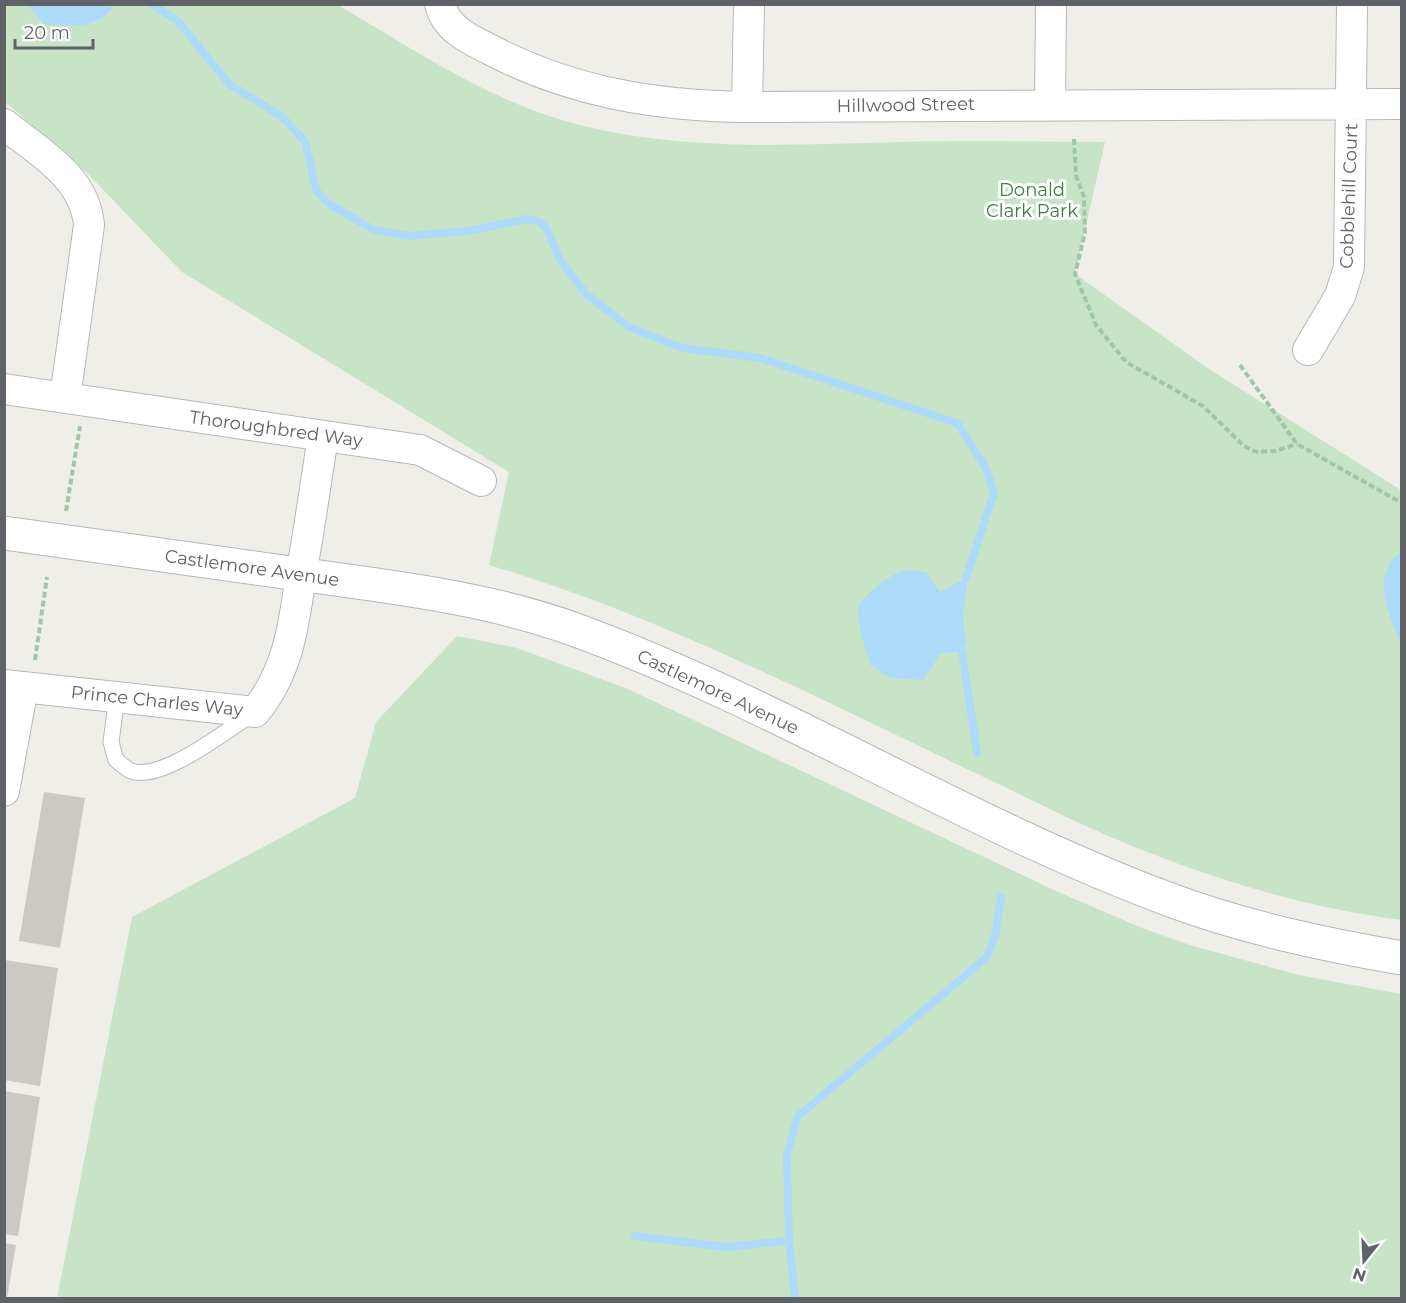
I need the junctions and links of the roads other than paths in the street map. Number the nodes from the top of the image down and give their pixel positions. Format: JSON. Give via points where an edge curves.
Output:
{"nodes":[{"id":1,"x":440,"y":4,"type":"edge"},
{"id":2,"x":748,"y":4,"type":"edge"},
{"id":3,"x":1051,"y":4,"type":"edge"},
{"id":4,"x":1352,"y":4,"type":"edge"},
{"id":5,"x":1050,"y":104,"type":"junction"},
{"id":6,"x":1401,"y":104,"type":"edge"},
{"id":7,"x":1352,"y":105,"type":"junction"},
{"id":8,"x":747,"y":106,"type":"junction"},
{"id":9,"x":4,"y":124,"type":"edge"},
{"id":10,"x":1308,"y":350,"type":"dead end"},
{"id":11,"x":4,"y":389,"type":"edge"},
{"id":12,"x":73,"y":409,"type":"junction"},
{"id":13,"x":323,"y":437,"type":"junction"},
{"id":14,"x":481,"y":481,"type":"dead end"},
{"id":15,"x":4,"y":533,"type":"edge"},
{"id":16,"x":302,"y":575,"type":"junction"},
{"id":17,"x":21,"y":681,"type":"edge"},
{"id":18,"x":117,"y":696,"type":"junction"},
{"id":19,"x":255,"y":712,"type":"junction"},
{"id":20,"x":4,"y":791,"type":"edge"},
{"id":21,"x":1401,"y":958,"type":"edge"}],
"edges":[{"from":1,"to":8,"type":"street","name":"Hillwood Street","via":[[451,25],[464,36],[563,82],[656,103]]},
{"from":2,"to":8,"type":"street"},
{"from":3,"to":5,"type":"street"},
{"from":4,"to":7,"type":"street","name":"Cobblehill Court"},
{"from":5,"to":7,"type":"street","name":"Hillwood Street"},
{"from":5,"to":8,"type":"street","name":"Hillwood Street"},
{"from":6,"to":7,"type":"street","name":"Hillwood Street"},
{"from":7,"to":10,"type":"street","name":"Cobblehill Court","via":[[1348,267],[1340,296]]},
{"from":9,"to":12,"type":"street","via":[[75,182],[88,211]]},
{"from":11,"to":12,"type":"street","name":"Thoroughbred Way"},
{"from":12,"to":13,"type":"street","name":"Thoroughbred Way"},
{"from":13,"to":14,"type":"street","name":"Thoroughbred Way","via":[[420,450]]},
{"from":13,"to":16,"type":"street","name":"Prince Charles Way"},
{"from":15,"to":16,"type":"street","name":"Castlemore Avenue"},
{"from":16,"to":19,"type":"street","name":"Prince Charles Way","via":[[288,653],[270,693]]},
{"from":16,"to":21,"type":"street","name":"Castlemore Avenue","via":[[457,597],[548,620],[683,675],[1125,882],[1204,912],[1284,935]]},
{"from":17,"to":18,"type":"street","name":"Prince Charles Way"},
{"from":17,"to":20,"type":"street"},
{"from":18,"to":19,"type":"street","name":"Prince Charles Way"},
{"from":18,"to":19,"type":"lane","via":[[111,742],[116,760],[131,771],[165,768]]}]}
